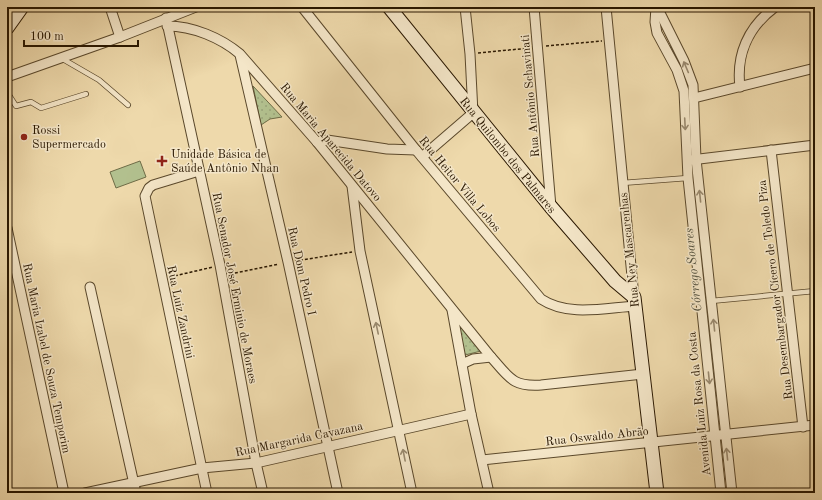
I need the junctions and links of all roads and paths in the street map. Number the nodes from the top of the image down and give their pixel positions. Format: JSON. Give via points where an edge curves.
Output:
{"nodes":[{"id":1,"x":22,"y":7,"type":"edge"},
{"id":2,"x":110,"y":7,"type":"edge"},
{"id":3,"x":196,"y":7,"type":"edge"},
{"id":4,"x":302,"y":7,"type":"edge"},
{"id":5,"x":389,"y":7,"type":"edge"},
{"id":6,"x":465,"y":7,"type":"edge"},
{"id":7,"x":534,"y":7,"type":"edge"},
{"id":8,"x":606,"y":7,"type":"edge"},
{"id":9,"x":656,"y":7,"type":"edge"},
{"id":10,"x":775,"y":7,"type":"edge"},
{"id":11,"x":167,"y":22,"type":"junction"},
{"id":12,"x":7,"y":28,"type":"edge"},
{"id":13,"x":120,"y":37,"type":"junction"},
{"id":14,"x":240,"y":54,"type":"junction"},
{"id":15,"x":60,"y":58,"type":"junction"},
{"id":16,"x":815,"y":68,"type":"edge"},
{"id":17,"x":7,"y":77,"type":"edge"},
{"id":18,"x":740,"y":87,"type":"junction"},
{"id":19,"x":7,"y":92,"type":"edge"},
{"id":20,"x":86,"y":94,"type":"dead end"},
{"id":21,"x":694,"y":98,"type":"junction"},
{"id":22,"x":9,"y":100,"type":"edge"},
{"id":23,"x":128,"y":105,"type":"dead end"},
{"id":24,"x":473,"y":113,"type":"junction"},
{"id":25,"x":317,"y":142,"type":"junction"},
{"id":26,"x":815,"y":146,"type":"edge"},
{"id":27,"x":771,"y":150,"type":"junction"},
{"id":28,"x":419,"y":154,"type":"junction"},
{"id":29,"x":692,"y":160,"type":"junction"},
{"id":30,"x":199,"y":170,"type":"junction"},
{"id":31,"x":688,"y":178,"type":"junction"},
{"id":32,"x":622,"y":183,"type":"junction"},
{"id":33,"x":352,"y":185,"type":"junction"},
{"id":34,"x":551,"y":207,"type":"junction"},
{"id":35,"x":7,"y":228,"type":"edge"},
{"id":36,"x":360,"y":251,"type":"junction"},
{"id":37,"x":288,"y":262,"type":"junction"},
{"id":38,"x":220,"y":265,"type":"junction"},
{"id":39,"x":222,"y":275,"type":"junction"},
{"id":40,"x":162,"y":279,"type":"junction"},
{"id":41,"x":90,"y":287,"type":"dead end"},
{"id":42,"x":815,"y":291,"type":"edge"},
{"id":43,"x":788,"y":293,"type":"junction"},
{"id":44,"x":711,"y":301,"type":"junction"},
{"id":45,"x":634,"y":302,"type":"junction"},
{"id":46,"x":452,"y":310,"type":"junction"},
{"id":47,"x":490,"y":358,"type":"junction"},
{"id":48,"x":462,"y":364,"type":"junction"},
{"id":49,"x":643,"y":374,"type":"junction"},
{"id":50,"x":471,"y":414,"type":"junction"},
{"id":51,"x":815,"y":425,"type":"edge"},
{"id":52,"x":803,"y":427,"type":"junction"},
{"id":53,"x":399,"y":429,"type":"junction"},
{"id":54,"x":719,"y":436,"type":"junction"},
{"id":55,"x":651,"y":442,"type":"junction"},
{"id":56,"x":328,"y":446,"type":"junction"},
{"id":57,"x":482,"y":460,"type":"junction"},
{"id":58,"x":256,"y":463,"type":"junction"},
{"id":59,"x":202,"y":468,"type":"junction"},
{"id":60,"x":134,"y":482,"type":"junction"},
{"id":61,"x":64,"y":493,"type":"edge"},
{"id":62,"x":85,"y":493,"type":"edge"},
{"id":63,"x":136,"y":493,"type":"edge"},
{"id":64,"x":207,"y":493,"type":"edge"},
{"id":65,"x":263,"y":493,"type":"edge"},
{"id":66,"x":338,"y":493,"type":"edge"},
{"id":67,"x":412,"y":493,"type":"edge"},
{"id":68,"x":489,"y":493,"type":"edge"},
{"id":69,"x":656,"y":493,"type":"edge"},
{"id":70,"x":721,"y":493,"type":"edge"},
{"id":71,"x":732,"y":493,"type":"edge"}],
"edges":[{"from":1,"to":12,"type":"street"},
{"from":2,"to":13,"type":"street"},
{"from":3,"to":11,"type":"street"},
{"from":4,"to":28,"type":"street","name":"Rua Heitor Villa Lobos"},
{"from":5,"to":24,"type":"street","name":"Rua Quilombo dos Palmares"},
{"from":6,"to":24,"type":"street"},
{"from":7,"to":34,"type":"street","name":"Rua Antônio Schavinati"},
{"from":8,"to":32,"type":"street","name":"Rua Ney Mascarenhas"},
{"from":21,"to":9,"type":"street","one_way":true,"via":[[691,78]]},
{"from":9,"to":29,"type":"street","name":"Avenida Luiz Rosa da Costa","one_way":true,"via":[[657,33],[678,70],[684,91]]},
{"from":10,"to":18,"type":"street","via":[[758,22],[746,43],[739,61]]},
{"from":11,"to":13,"type":"street"},
{"from":11,"to":14,"type":"street","name":"Rua Maria Aparecida Datovo","via":[[193,30],[231,47]]},
{"from":11,"to":30,"type":"street","name":"Rua Senador José Erminio de Moraes"},
{"from":13,"to":15,"type":"street"},
{"from":14,"to":25,"type":"street","name":"Rua Maria Aparecida Datovo"},
{"from":14,"to":37,"type":"street","name":"Rua Dom Pedro I"},
{"from":15,"to":17,"type":"street"},
{"from":15,"to":23,"type":"lane","via":[[99,80]]},
{"from":16,"to":18,"type":"street"},
{"from":18,"to":21,"type":"street"},
{"from":19,"to":22,"type":"lane"},
{"from":20,"to":22,"type":"lane","via":[[41,108],[31,102],[16,106]]},
{"from":21,"to":29,"type":"street"},
{"from":24,"to":28,"type":"street"},
{"from":24,"to":34,"type":"street","name":"Rua Quilombo dos Palmares"},
{"from":25,"to":28,"type":"street","via":[[327,140]]},
{"from":25,"to":33,"type":"street","name":"Rua Maria Aparecida Datovo"},
{"from":26,"to":27,"type":"street"},
{"from":27,"to":29,"type":"street"},
{"from":27,"to":43,"type":"street","name":"Rua Desembargador Cícero de Toledo Piza"},
{"from":28,"to":45,"type":"street","name":"Rua Heitor Villa Lobos","via":[[541,299],[550,305],[570,310]]},
{"from":29,"to":31,"type":"street","name":"Avenida Luiz Rosa da Costa"},
{"from":44,"to":29,"type":"street","one_way":true},
{"from":30,"to":38,"type":"street","name":"Rua Senador José Erminio de Moraes"},
{"from":30,"to":40,"type":"street","name":"Rua Luiz Zandrini","via":[[153,185],[145,196]]},
{"from":31,"to":32,"type":"lane"},
{"from":31,"to":54,"type":"street","name":"Avenida Luiz Rosa da Costa","one_way":true},
{"from":32,"to":45,"type":"street","name":"Rua Ney Mascarenhas"},
{"from":33,"to":36,"type":"street"},
{"from":33,"to":46,"type":"street","name":"Rua Maria Aparecida Datovo"},
{"from":34,"to":45,"type":"street","name":"Rua Quilombo dos Palmares"},
{"from":35,"to":61,"type":"street","name":"Rua Maria Izabel de Souza Temporim"},
{"from":36,"to":37,"type":"path"},
{"from":53,"to":36,"type":"street","one_way":true},
{"from":37,"to":39,"type":"path"},
{"from":37,"to":56,"type":"street","name":"Rua Dom Pedro I"},
{"from":38,"to":39,"type":"street","name":"Rua Senador José Erminio de Moraes"},
{"from":38,"to":40,"type":"path"},
{"from":39,"to":58,"type":"street","name":"Rua Senador José Erminio de Moraes"},
{"from":40,"to":59,"type":"street","name":"Rua Luiz Zandrini"},
{"from":41,"to":60,"type":"street"},
{"from":42,"to":43,"type":"lane"},
{"from":43,"to":44,"type":"lane"},
{"from":43,"to":52,"type":"street","name":"Rua Desembargador Cícero de Toledo Piza"},
{"from":54,"to":44,"type":"street","one_way":true},
{"from":45,"to":49,"type":"street","name":"Rua Ney Mascarenhas"},
{"from":46,"to":47,"type":"street","name":"Rua Maria Aparecida Datovo"},
{"from":46,"to":48,"type":"street"},
{"from":47,"to":48,"type":"street","via":[[473,359]]},
{"from":47,"to":49,"type":"street","name":"Rua Maria Aparecida Datovo","via":[[513,382],[532,386]]},
{"from":48,"to":50,"type":"street"},
{"from":49,"to":55,"type":"street","name":"Rua Ney Mascarenhas"},
{"from":50,"to":53,"type":"street","name":"Rua Margarida Cavazana"},
{"from":50,"to":57,"type":"street"},
{"from":51,"to":52,"type":"street","name":"Rua Oswaldo Abrão"},
{"from":52,"to":54,"type":"street","name":"Rua Oswaldo Abrão"},
{"from":53,"to":56,"type":"street","name":"Rua Margarida Cavazana"},
{"from":67,"to":53,"type":"street","one_way":true},
{"from":54,"to":55,"type":"street","name":"Rua Oswaldo Abrão"},
{"from":54,"to":70,"type":"street","name":"Avenida Luiz Rosa da Costa"},
{"from":71,"to":54,"type":"street","one_way":true},
{"from":55,"to":57,"type":"street","name":"Rua Oswaldo Abrão"},
{"from":55,"to":69,"type":"street","name":"Rua Ney Mascarenhas"},
{"from":56,"to":58,"type":"street","name":"Rua Margarida Cavazana"},
{"from":56,"to":66,"type":"street","name":"Rua Dom Pedro I"},
{"from":57,"to":68,"type":"street"},
{"from":58,"to":59,"type":"street","name":"Rua Margarida Cavazana"},
{"from":58,"to":65,"type":"street","name":"Rua Senador José Erminio de Moraes"},
{"from":59,"to":60,"type":"street","name":"Rua Margarida Cavazana"},
{"from":59,"to":64,"type":"street","name":"Rua Luiz Zandrini"},
{"from":60,"to":62,"type":"street","name":"Rua Margarida Cavazana"},
{"from":60,"to":63,"type":"street"}]}
